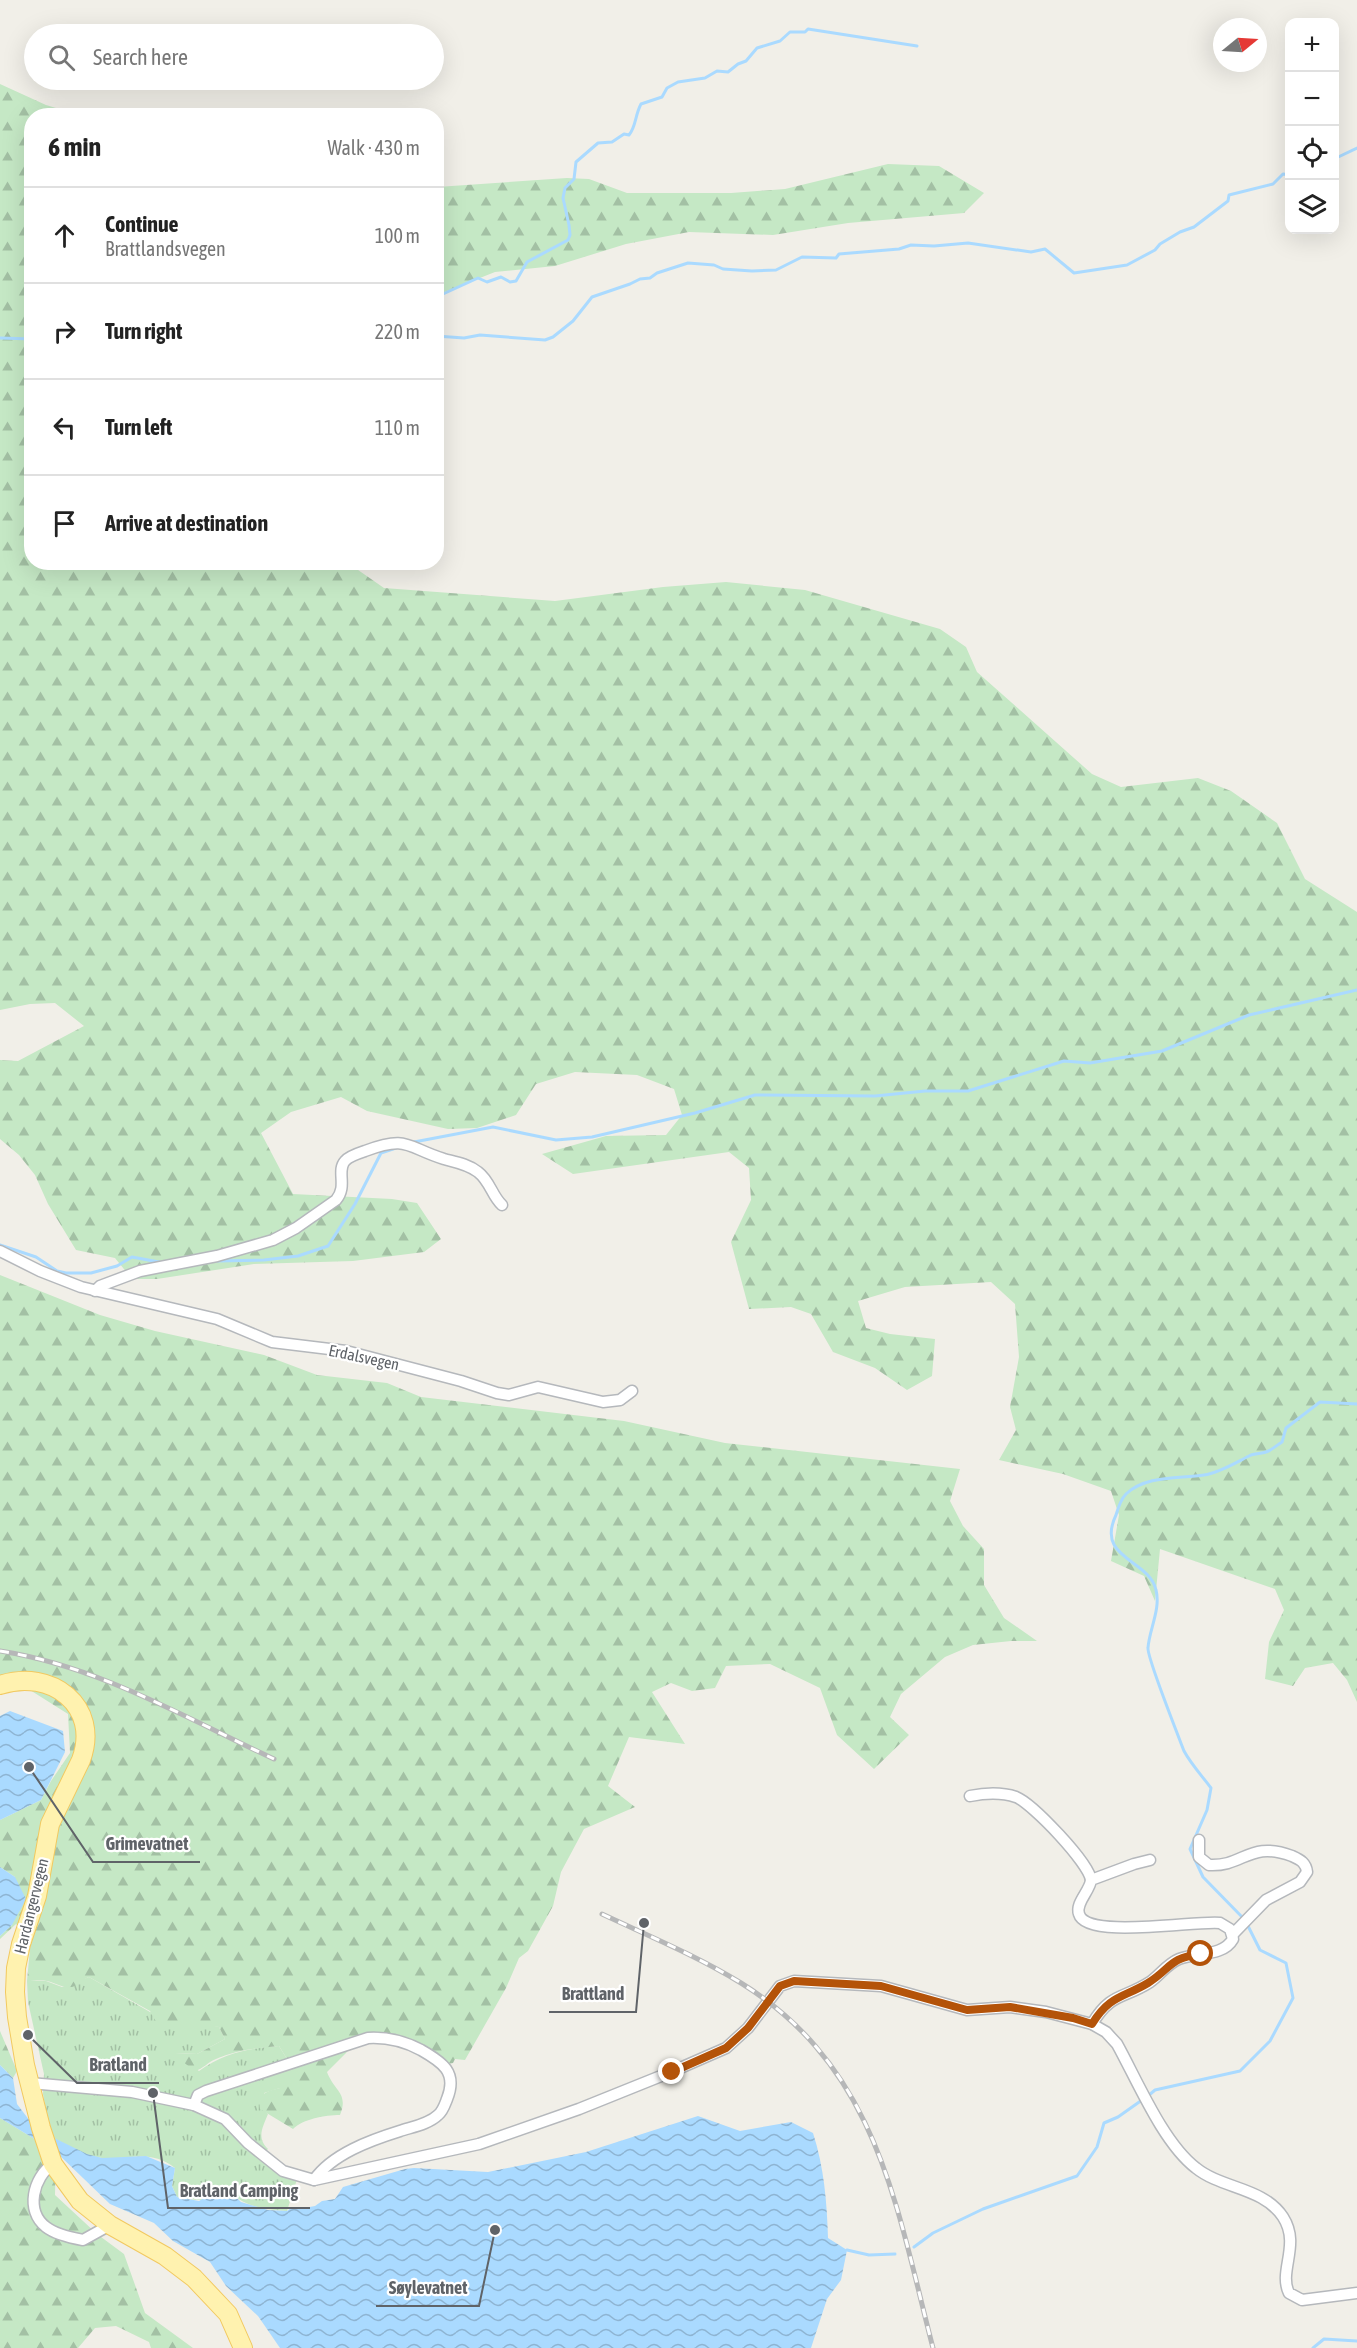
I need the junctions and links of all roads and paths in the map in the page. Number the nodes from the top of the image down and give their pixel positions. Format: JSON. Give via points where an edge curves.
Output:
{"nodes":[{"id":1,"x":502,"y":1205,"type":"dead end"},
{"id":2,"x":0,"y":1251,"type":"edge"},
{"id":3,"x":95,"y":1291,"type":"junction"},
{"id":4,"x":632,"y":1391,"type":"dead end"},
{"id":5,"x":0,"y":1685,"type":"edge"},
{"id":6,"x":970,"y":1796,"type":"dead end"},
{"id":7,"x":1199,"y":1840,"type":"dead end"},
{"id":8,"x":1150,"y":1860,"type":"dead end"},
{"id":9,"x":1091,"y":1880,"type":"junction"},
{"id":10,"x":1233,"y":1934,"type":"junction"},
{"id":11,"x":1092,"y":2024,"type":"junction"},
{"id":12,"x":30,"y":2083,"type":"junction"},
{"id":13,"x":194,"y":2105,"type":"junction"},
{"id":14,"x":51,"y":2159,"type":"junction"},
{"id":15,"x":314,"y":2180,"type":"junction"},
{"id":16,"x":110,"y":2225,"type":"junction"},
{"id":17,"x":1357,"y":2293,"type":"edge"},
{"id":18,"x":243,"y":2348,"type":"edge"}],
"edges":[{"from":1,"to":3,"type":"street","via":[[486,1179],[472,1167],[406,1143],[387,1143],[344,1161],[342,1192],[336,1200],[280,1237],[217,1257],[140,1271]]},
{"from":2,"to":3,"type":"street","name":"Erdalsvegen","via":[[63,1281]]},
{"from":3,"to":4,"type":"street","name":"Erdalsvegen","via":[[217,1319],[272,1342],[346,1351],[497,1393],[509,1395],[538,1387],[603,1402],[620,1400]]},
{"from":5,"to":12,"type":"main road","name":"Hardangervegen","via":[[29,1680],[52,1686],[75,1704],[86,1732],[85,1750],[50,1824],[37,1896],[16,1968],[17,2017]]},
{"from":6,"to":9,"type":"street","via":[[986,1792],[1027,1803],[1088,1868]]},
{"from":7,"to":10,"type":"street","via":[[1198,1857],[1209,1865],[1268,1850],[1304,1863],[1304,1878],[1266,1900]]},
{"from":8,"to":9,"type":"street"},
{"from":9,"to":10,"type":"street","via":[[1078,1913],[1084,1921],[1151,1928],[1213,1922],[1225,1925]]},
{"from":10,"to":11,"type":"street","via":[[1227,1947],[1174,1961],[1147,1983],[1113,2000]]},
{"from":11,"to":15,"type":"street","via":[[1010,2007],[967,2010],[881,1986],[794,1981],[780,1986],[748,2028],[726,2048],[672,2072],[479,2144]]},
{"from":11,"to":17,"type":"street","via":[[1117,2044],[1172,2142],[1194,2167],[1256,2194],[1281,2214],[1291,2241],[1286,2278],[1289,2293],[1302,2300]]},
{"from":12,"to":13,"type":"street","via":[[132,2092]]},
{"from":12,"to":14,"type":"main road","name":"Hardangervegen"},
{"from":13,"to":15,"type":"street","via":[[225,2119],[283,2171]]},
{"from":13,"to":15,"type":"street","via":[[198,2095],[206,2091],[368,2038],[407,2044],[442,2063],[452,2086],[439,2115],[357,2148],[321,2170]]},
{"from":14,"to":16,"type":"main road","via":[[80,2201]]},
{"from":14,"to":16,"type":"street","via":[[39,2176],[34,2196],[37,2215],[46,2227],[83,2240]]},
{"from":16,"to":18,"type":"main road","via":[[165,2256],[194,2278],[228,2314]]}]}
